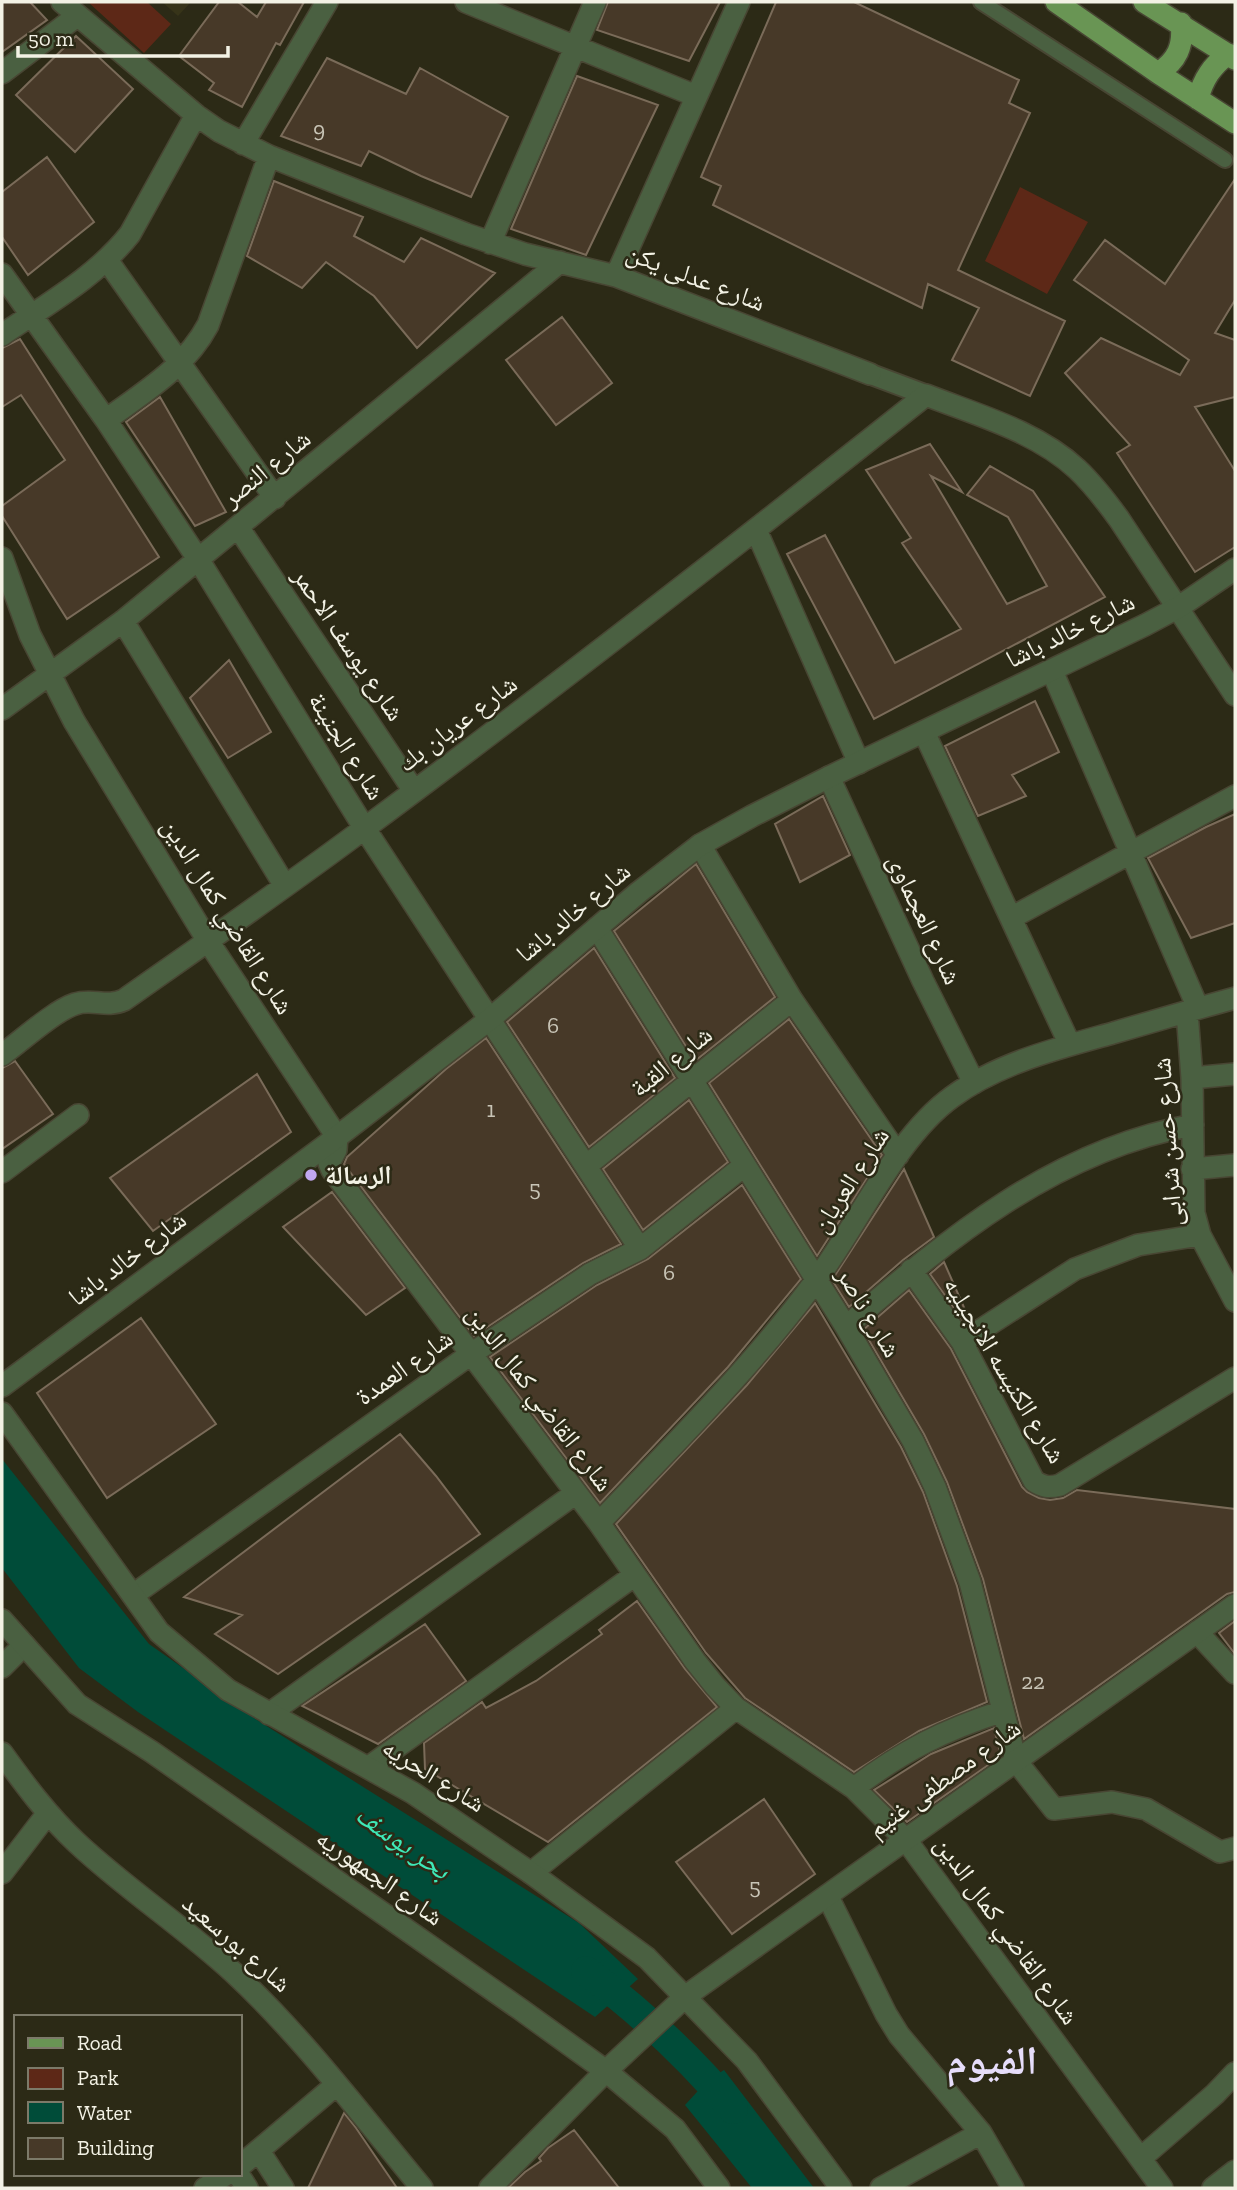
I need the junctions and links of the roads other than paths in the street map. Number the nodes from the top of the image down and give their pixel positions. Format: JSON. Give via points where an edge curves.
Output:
{"nodes":[{"id":1,"x":327,"y":2,"type":"edge"},
{"id":2,"x":466,"y":2,"type":"edge"},
{"id":3,"x":595,"y":2,"type":"edge"},
{"id":4,"x":739,"y":2,"type":"edge"},
{"id":5,"x":981,"y":2,"type":"edge"},
{"id":6,"x":1056,"y":2,"type":"edge"},
{"id":7,"x":1144,"y":2,"type":"edge"},
{"id":8,"x":69,"y":9,"type":"edge"},
{"id":9,"x":1181,"y":23,"type":"junction"},
{"id":10,"x":576,"y":47,"type":"junction"},
{"id":11,"x":1232,"y":56,"type":"edge"},
{"id":12,"x":2,"y":73,"type":"edge"},
{"id":13,"x":1158,"y":73,"type":"junction"},
{"id":14,"x":696,"y":96,"type":"junction"},
{"id":15,"x":1198,"y":99,"type":"junction"},
{"id":16,"x":196,"y":115,"type":"junction"},
{"id":17,"x":1235,"y":123,"type":"edge"},
{"id":18,"x":243,"y":144,"type":"junction"},
{"id":19,"x":269,"y":156,"type":"junction"},
{"id":20,"x":1225,"y":160,"type":"dead end"},
{"id":21,"x":490,"y":243,"type":"junction"},
{"id":22,"x":107,"y":260,"type":"junction"},
{"id":23,"x":560,"y":262,"type":"junction"},
{"id":24,"x":2,"y":274,"type":"edge"},
{"id":25,"x":616,"y":276,"type":"junction"},
{"id":26,"x":31,"y":315,"type":"junction"},
{"id":27,"x":2,"y":335,"type":"edge"},
{"id":28,"x":181,"y":363,"type":"junction"},
{"id":29,"x":870,"y":374,"type":"joint"},
{"id":30,"x":926,"y":395,"type":"junction"},
{"id":31,"x":106,"y":420,"type":"junction"},
{"id":32,"x":275,"y":498,"type":"junction"},
{"id":33,"x":238,"y":527,"type":"junction"},
{"id":34,"x":756,"y":530,"type":"junction"},
{"id":35,"x":2,"y":558,"type":"edge"},
{"id":36,"x":198,"y":559,"type":"junction"},
{"id":37,"x":1235,"y":569,"type":"edge"},
{"id":38,"x":1179,"y":607,"type":"junction"},
{"id":39,"x":123,"y":621,"type":"junction"},
{"id":40,"x":1052,"y":671,"type":"junction"},
{"id":41,"x":50,"y":676,"type":"junction"},
{"id":42,"x":1235,"y":695,"type":"edge"},
{"id":43,"x":2,"y":709,"type":"edge"},
{"id":44,"x":924,"y":732,"type":"junction"},
{"id":45,"x":859,"y":762,"type":"junction"},
{"id":46,"x":829,"y":777,"type":"junction"},
{"id":47,"x":414,"y":791,"type":"junction"},
{"id":48,"x":1235,"y":796,"type":"edge"},
{"id":49,"x":365,"y":829,"type":"junction"},
{"id":50,"x":700,"y":845,"type":"junction"},
{"id":51,"x":1130,"y":855,"type":"junction"},
{"id":52,"x":285,"y":886,"type":"junction"},
{"id":53,"x":1011,"y":918,"type":"junction"},
{"id":54,"x":597,"y":928,"type":"junction"},
{"id":55,"x":208,"y":941,"type":"junction"},
{"id":56,"x":1235,"y":998,"type":"edge"},
{"id":57,"x":792,"y":1000,"type":"junction"},
{"id":58,"x":1193,"y":1010,"type":"junction"},
{"id":59,"x":490,"y":1019,"type":"junction"},
{"id":60,"x":1070,"y":1045,"type":"junction"},
{"id":61,"x":2,"y":1055,"type":"edge"},
{"id":62,"x":1235,"y":1074,"type":"edge"},
{"id":63,"x":1192,"y":1078,"type":"junction"},
{"id":64,"x":691,"y":1080,"type":"junction"},
{"id":65,"x":974,"y":1083,"type":"junction"},
{"id":66,"x":78,"y":1115,"type":"dead end"},
{"id":67,"x":1192,"y":1125,"type":"junction"},
{"id":68,"x":337,"y":1137,"type":"junction"},
{"id":69,"x":898,"y":1156,"type":"junction"},
{"id":70,"x":745,"y":1165,"type":"junction"},
{"id":71,"x":1235,"y":1165,"type":"edge"},
{"id":72,"x":586,"y":1166,"type":"junction"},
{"id":73,"x":1192,"y":1169,"type":"junction"},
{"id":74,"x":2,"y":1172,"type":"edge"},
{"id":75,"x":1200,"y":1235,"type":"junction"},
{"id":76,"x":640,"y":1249,"type":"junction"},
{"id":77,"x":911,"y":1270,"type":"junction"},
{"id":78,"x":817,"y":1280,"type":"junction"},
{"id":79,"x":1235,"y":1301,"type":"edge"},
{"id":80,"x":846,"y":1327,"type":"junction"},
{"id":81,"x":962,"y":1342,"type":"junction"},
{"id":82,"x":471,"y":1354,"type":"junction"},
{"id":83,"x":1235,"y":1378,"type":"edge"},
{"id":84,"x":2,"y":1386,"type":"edge"},
{"id":85,"x":2,"y":1413,"type":"edge"},
{"id":86,"x":576,"y":1493,"type":"junction"},
{"id":87,"x":599,"y":1523,"type":"junction"},
{"id":88,"x":635,"y":1575,"type":"junction"},
{"id":89,"x":133,"y":1595,"type":"junction"},
{"id":90,"x":1235,"y":1605,"type":"edge"},
{"id":91,"x":2,"y":1620,"type":"edge"},
{"id":92,"x":1197,"y":1632,"type":"junction"},
{"id":93,"x":24,"y":1646,"type":"junction"},
{"id":94,"x":2,"y":1667,"type":"edge"},
{"id":95,"x":1235,"y":1673,"type":"edge"},
{"id":96,"x":736,"y":1708,"type":"junction"},
{"id":97,"x":1003,"y":1711,"type":"junction"},
{"id":98,"x":269,"y":1714,"type":"junction"},
{"id":99,"x":2,"y":1753,"type":"edge"},
{"id":100,"x":1016,"y":1761,"type":"junction"},
{"id":101,"x":369,"y":1767,"type":"junction"},
{"id":102,"x":854,"y":1788,"type":"junction"},
{"id":103,"x":48,"y":1813,"type":"junction"},
{"id":104,"x":906,"y":1840,"type":"junction"},
{"id":105,"x":1235,"y":1848,"type":"edge"},
{"id":106,"x":2,"y":1873,"type":"edge"},
{"id":107,"x":531,"y":1873,"type":"junction"},
{"id":108,"x":828,"y":1897,"type":"junction"},
{"id":109,"x":686,"y":1996,"type":"junction"},
{"id":110,"x":606,"y":2071,"type":"junction"},
{"id":111,"x":1235,"y":2073,"type":"edge"},
{"id":112,"x":336,"y":2085,"type":"junction"},
{"id":113,"x":981,"y":2133,"type":"junction"},
{"id":114,"x":260,"y":2151,"type":"junction"},
{"id":115,"x":1141,"y":2158,"type":"junction"},
{"id":116,"x":242,"y":2164,"type":"edge"},
{"id":117,"x":1235,"y":2171,"type":"edge"},
{"id":118,"x":224,"y":2176,"type":"edge"},
{"id":119,"x":205,"y":2188,"type":"edge"},
{"id":120,"x":283,"y":2188,"type":"edge"},
{"id":121,"x":422,"y":2188,"type":"edge"},
{"id":122,"x":490,"y":2188,"type":"edge"},
{"id":123,"x":719,"y":2188,"type":"edge"},
{"id":124,"x":841,"y":2188,"type":"edge"},
{"id":125,"x":881,"y":2188,"type":"edge"},
{"id":126,"x":1013,"y":2188,"type":"edge"},
{"id":127,"x":1161,"y":2188,"type":"edge"},
{"id":128,"x":1213,"y":2188,"type":"edge"}],
"edges":[{"from":1,"to":18,"type":"street"},
{"from":2,"to":10,"type":"street"},
{"from":3,"to":10,"type":"street"},
{"from":4,"to":14,"type":"street"},
{"from":5,"to":20,"type":"lane"},
{"from":6,"to":13,"type":"main road"},
{"from":7,"to":9,"type":"main road"},
{"from":8,"to":12,"type":"street"},
{"from":8,"to":16,"type":"street","name":"شارع عدلى يكن"},
{"from":9,"to":11,"type":"main road"},
{"from":9,"to":13,"type":"main road","via":[[1183,35],[1176,57]]},
{"from":10,"to":14,"type":"street"},
{"from":10,"to":21,"type":"street"},
{"from":11,"to":15,"type":"main road","via":[[1211,69]]},
{"from":13,"to":15,"type":"main road"},
{"from":14,"to":25,"type":"street"},
{"from":15,"to":17,"type":"main road"},
{"from":16,"to":18,"type":"street","name":"شارع عدلى يكن"},
{"from":16,"to":22,"type":"street","via":[[130,234]]},
{"from":18,"to":19,"type":"street","name":"شارع عدلى يكن"},
{"from":19,"to":21,"type":"street","name":"شارع عدلى يكن"},
{"from":19,"to":28,"type":"street","via":[[208,325]]},
{"from":21,"to":23,"type":"street","name":"شارع عدلى يكن"},
{"from":22,"to":26,"type":"street"},
{"from":22,"to":28,"type":"street"},
{"from":23,"to":25,"type":"street","name":"شارع عدلى يكن"},
{"from":23,"to":32,"type":"street","name":"شارع النصر"},
{"from":24,"to":26,"type":"street","name":"شارع الجنينة"},
{"from":25,"to":29,"type":"street","name":"شارع عدلى يكن"},
{"from":26,"to":27,"type":"street"},
{"from":26,"to":31,"type":"street","name":"شارع الجنينة"},
{"from":28,"to":31,"type":"street"},
{"from":28,"to":32,"type":"street"},
{"from":29,"to":30,"type":"street","name":"شارع عدلى يكن"},
{"from":30,"to":34,"type":"street","name":"شارع عريان بك"},
{"from":30,"to":38,"type":"street","name":"شارع عدلى يكن","via":[[1018,431],[1075,467],[1099,491]]},
{"from":31,"to":36,"type":"street","name":"شارع الجنينة"},
{"from":32,"to":33,"type":"street","name":"شارع النصر"},
{"from":33,"to":36,"type":"street","name":"شارع النصر"},
{"from":33,"to":47,"type":"street","name":"شارع يوسف الاحمر"},
{"from":34,"to":45,"type":"street"},
{"from":34,"to":47,"type":"street","name":"شارع عريان بك"},
{"from":35,"to":41,"type":"street","name":"شارع القاضي كمال الدين"},
{"from":36,"to":39,"type":"street","name":"شارع النصر"},
{"from":36,"to":49,"type":"street","name":"شارع الجنينة"},
{"from":37,"to":38,"type":"street","name":"شارع خالد باشا"},
{"from":38,"to":40,"type":"street","name":"شارع خالد باشا"},
{"from":38,"to":42,"type":"street","name":"شارع عدلى يكن"},
{"from":39,"to":41,"type":"street","name":"شارع النصر"},
{"from":39,"to":52,"type":"street"},
{"from":40,"to":44,"type":"street","name":"شارع خالد باشا"},
{"from":40,"to":51,"type":"street","name":"شارع حسن شرابى"},
{"from":41,"to":43,"type":"street","name":"شارع النصر"},
{"from":41,"to":55,"type":"street","name":"شارع القاضي كمال الدين"},
{"from":44,"to":45,"type":"street","name":"شارع خالد باشا"},
{"from":44,"to":53,"type":"street"},
{"from":45,"to":46,"type":"street","name":"شارع خالد باشا"},
{"from":46,"to":50,"type":"street","name":"شارع خالد باشا"},
{"from":46,"to":65,"type":"street","name":"شارع العجماوى"},
{"from":47,"to":49,"type":"street","name":"شارع عريان بك"},
{"from":48,"to":51,"type":"street"},
{"from":49,"to":52,"type":"street","name":"شارع عريان بك"},
{"from":49,"to":59,"type":"street","name":"شارع الجنينة"},
{"from":50,"to":54,"type":"street","name":"شارع خالد باشا"},
{"from":50,"to":57,"type":"street"},
{"from":51,"to":53,"type":"street"},
{"from":51,"to":58,"type":"street","name":"شارع حسن شرابى"},
{"from":52,"to":55,"type":"street","name":"شارع عريان بك"},
{"from":53,"to":60,"type":"street"},
{"from":54,"to":59,"type":"street","name":"شارع خالد باشا"},
{"from":54,"to":64,"type":"street","name":"شارع ناصر"},
{"from":55,"to":61,"type":"street","name":"شارع عريان بك","via":[[124,1000],[109,1005],[72,1005]]},
{"from":55,"to":68,"type":"street","name":"شارع القاضي كمال الدين"},
{"from":56,"to":58,"type":"street","name":"شارع العريان"},
{"from":57,"to":64,"type":"street","name":"شارع القبة"},
{"from":57,"to":69,"type":"street"},
{"from":58,"to":60,"type":"street","name":"شارع العريان"},
{"from":58,"to":63,"type":"street","name":"شارع حسن شرابى"},
{"from":59,"to":68,"type":"street","name":"شارع خالد باشا"},
{"from":59,"to":72,"type":"street","name":"شارع الجنينة"},
{"from":60,"to":65,"type":"street","name":"شارع العريان"},
{"from":62,"to":63,"type":"street"},
{"from":63,"to":67,"type":"street","name":"شارع حسن شرابى"},
{"from":64,"to":70,"type":"street","name":"شارع ناصر"},
{"from":64,"to":72,"type":"street","name":"شارع القبة"},
{"from":65,"to":69,"type":"street","name":"شارع العريان","via":[[931,1114]]},
{"from":66,"to":74,"type":"street"},
{"from":67,"to":73,"type":"street","name":"شارع حسن شرابى"},
{"from":67,"to":77,"type":"street","via":[[1132,1140],[1057,1173],[986,1213]]},
{"from":68,"to":82,"type":"street","name":"شارع القاضي كمال الدين","via":[[329,1163],[332,1170]]},
{"from":68,"to":84,"type":"street","name":"شارع خالد باشا"},
{"from":69,"to":78,"type":"street","name":"شارع العريان"},
{"from":70,"to":76,"type":"street","name":"شارع العمدة"},
{"from":70,"to":78,"type":"street","name":"شارع ناصر"},
{"from":71,"to":73,"type":"street"},
{"from":72,"to":76,"type":"street","name":"شارع الجنينة"},
{"from":73,"to":75,"type":"street","name":"شارع حسن شرابى"},
{"from":75,"to":79,"type":"street","name":"شارع حسن شرابى"},
{"from":75,"to":81,"type":"street","via":[[1138,1245],[1075,1269]]},
{"from":76,"to":82,"type":"street","name":"شارع العمدة","via":[[590,1274]]},
{"from":77,"to":80,"type":"street"},
{"from":77,"to":81,"type":"street","name":"شارع الكنيسه الانجيليه"},
{"from":78,"to":80,"type":"street","name":"شارع ناصر"},
{"from":78,"to":87,"type":"street","name":"شارع العريان","via":[[757,1355]]},
{"from":80,"to":97,"type":"street","name":"شارع ناصر","via":[[935,1487],[970,1582]]},
{"from":81,"to":83,"type":"street","name":"شارع الكنيسه الانجيليه","via":[[1034,1481],[1051,1488]]},
{"from":82,"to":86,"type":"street","name":"شارع القاضي كمال الدين"},
{"from":82,"to":89,"type":"street","name":"شارع العمدة"},
{"from":85,"to":89,"type":"street","name":"شارع الحريه"},
{"from":86,"to":87,"type":"street","name":"شارع القاضي كمال الدين"},
{"from":86,"to":98,"type":"street"},
{"from":87,"to":88,"type":"street","name":"شارع القاضي كمال الدين"},
{"from":88,"to":96,"type":"street","name":"شارع القاضي كمال الدين","via":[[695,1661]]},
{"from":88,"to":101,"type":"street"},
{"from":89,"to":98,"type":"street","name":"شارع الحريه","via":[[159,1632],[193,1663]]},
{"from":90,"to":92,"type":"street","name":"شارع مصطفى غنيم"},
{"from":91,"to":93,"type":"street","name":"شارع الجمهوريه"},
{"from":92,"to":95,"type":"street"},
{"from":92,"to":100,"type":"street","name":"شارع مصطفى غنيم"},
{"from":93,"to":94,"type":"street"},
{"from":93,"to":110,"type":"street","name":"شارع الجمهوريه","via":[[77,1704]]},
{"from":96,"to":102,"type":"street","name":"شارع القاضي كمال الدين"},
{"from":96,"to":107,"type":"street"},
{"from":97,"to":100,"type":"street","name":"شارع ناصر"},
{"from":97,"to":102,"type":"street","via":[[923,1741]]},
{"from":98,"to":101,"type":"street","name":"شارع الحريه"},
{"from":99,"to":103,"type":"street","name":"شارع بورسعيد"},
{"from":100,"to":104,"type":"street","name":"شارع مصطفى غنيم"},
{"from":100,"to":105,"type":"street","via":[[1054,1809],[1112,1802],[1146,1809],[1220,1852]]},
{"from":101,"to":107,"type":"street","name":"شارع الحريه"},
{"from":102,"to":104,"type":"street","name":"شارع القاضي كمال الدين"},
{"from":103,"to":106,"type":"street"},
{"from":103,"to":112,"type":"street","name":"شارع بورسعيد","via":[[103,1867],[265,2002]]},
{"from":104,"to":108,"type":"street","name":"شارع مصطفى غنيم"},
{"from":104,"to":115,"type":"street","name":"شارع القاضي كمال الدين"},
{"from":107,"to":109,"type":"street","name":"شارع الحريه","via":[[647,1958]]},
{"from":108,"to":109,"type":"street","name":"شارع مصطفى غنيم"},
{"from":108,"to":113,"type":"street","via":[[899,2035]]},
{"from":109,"to":110,"type":"street","name":"شارع مصطفى غنيم"},
{"from":109,"to":124,"type":"street","name":"شارع الحريه","via":[[747,2061]]},
{"from":110,"to":122,"type":"street"},
{"from":110,"to":123,"type":"street","name":"شارع الجمهوريه","via":[[675,2129]]},
{"from":111,"to":115,"type":"street"},
{"from":112,"to":114,"type":"street"},
{"from":112,"to":121,"type":"street","name":"شارع بورسعيد"},
{"from":113,"to":125,"type":"street"},
{"from":113,"to":126,"type":"street"},
{"from":114,"to":116,"type":"street"},
{"from":114,"to":120,"type":"street"},
{"from":115,"to":127,"type":"street","name":"شارع القاضي كمال الدين"},
{"from":117,"to":128,"type":"street"},
{"from":118,"to":119,"type":"street"}]}
